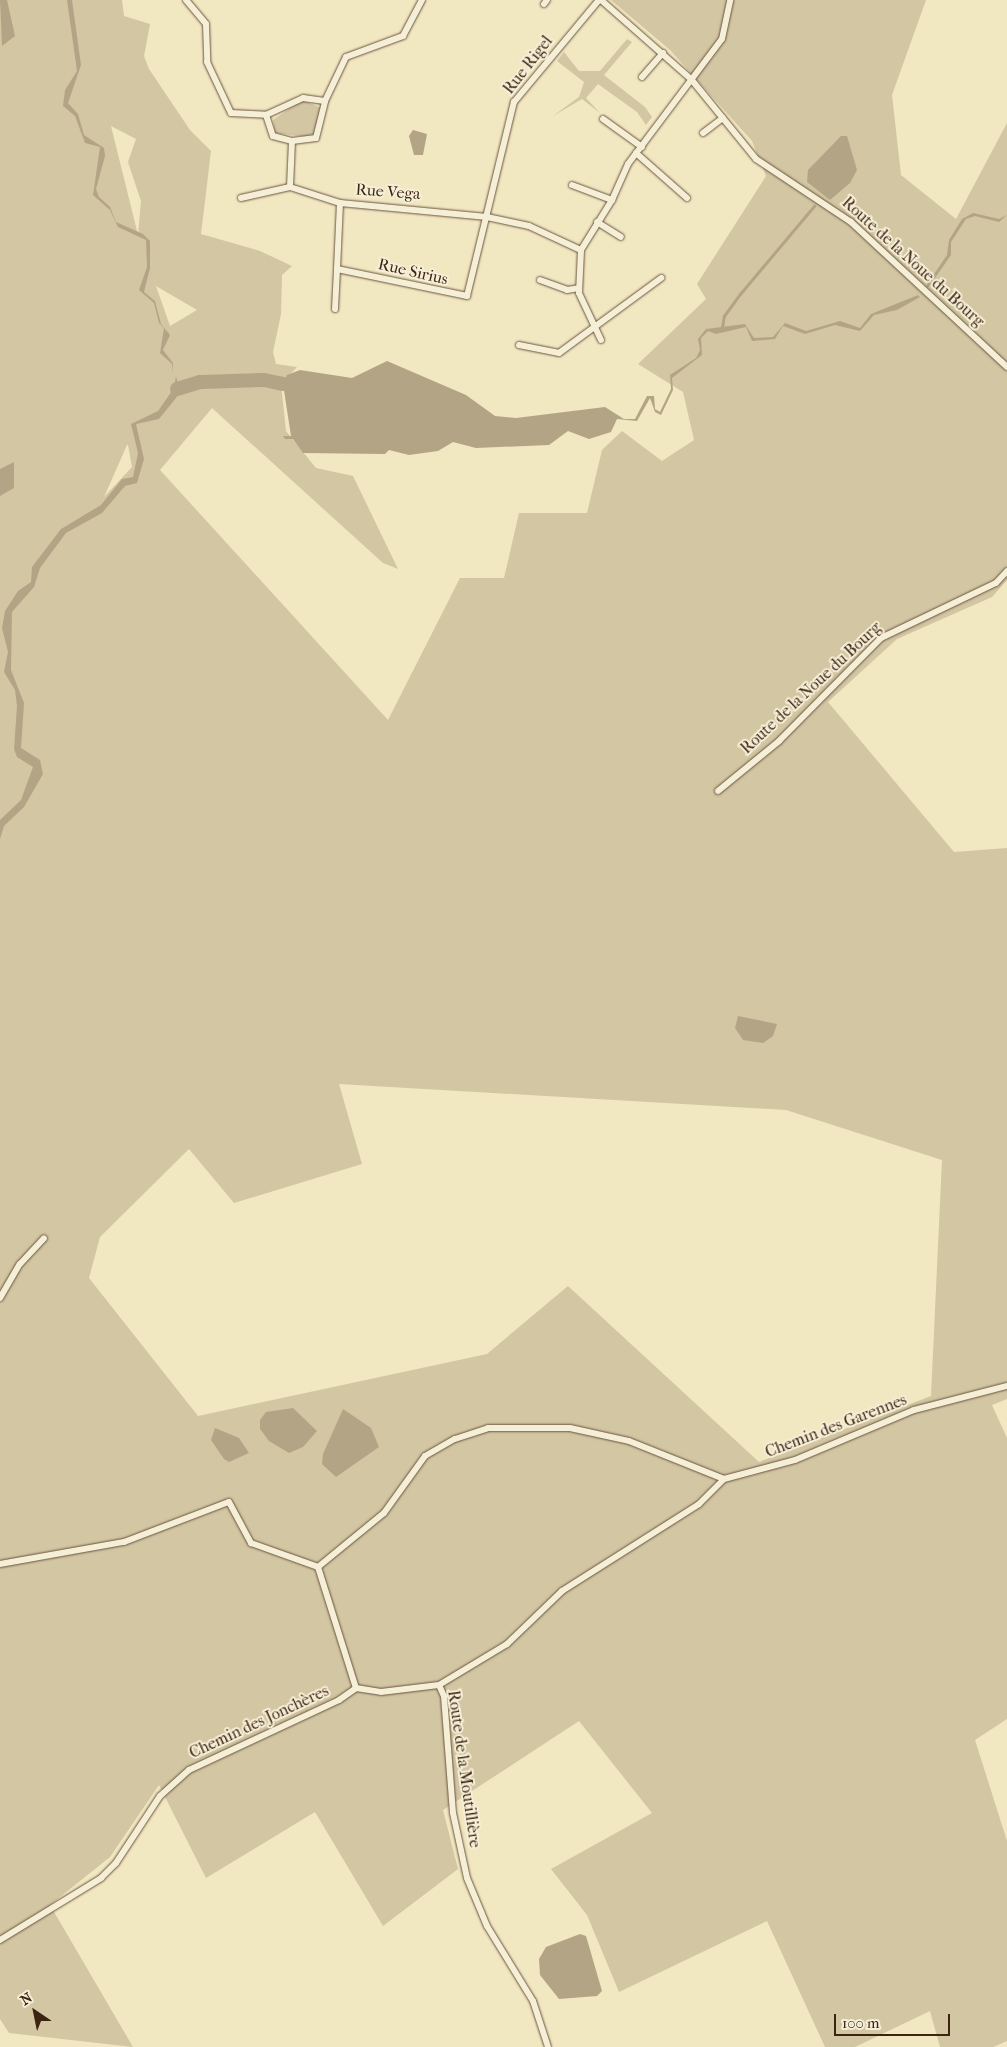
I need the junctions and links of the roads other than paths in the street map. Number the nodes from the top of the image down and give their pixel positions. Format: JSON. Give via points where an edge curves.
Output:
{"nodes":[{"id":1,"x":186,"y":0,"type":"edge"},
{"id":2,"x":422,"y":0,"type":"edge"},
{"id":3,"x":600,"y":0,"type":"edge"},
{"id":4,"x":730,"y":0,"type":"edge"},
{"id":5,"x":663,"y":53,"type":"junction"},
{"id":6,"x":642,"y":77,"type":"dead end"},
{"id":7,"x":690,"y":79,"type":"junction"},
{"id":8,"x":325,"y":101,"type":"junction"},
{"id":9,"x":266,"y":115,"type":"junction"},
{"id":10,"x":723,"y":118,"type":"junction"},
{"id":11,"x":603,"y":119,"type":"dead end"},
{"id":12,"x":703,"y":133,"type":"dead end"},
{"id":13,"x":292,"y":141,"type":"junction"},
{"id":14,"x":642,"y":147,"type":"junction"},
{"id":15,"x":636,"y":153,"type":"junction"},
{"id":16,"x":572,"y":185,"type":"dead end"},
{"id":17,"x":290,"y":187,"type":"junction"},
{"id":18,"x":241,"y":198,"type":"dead end"},
{"id":19,"x":687,"y":198,"type":"dead end"},
{"id":20,"x":612,"y":200,"type":"junction"},
{"id":21,"x":340,"y":203,"type":"junction"},
{"id":22,"x":487,"y":216,"type":"junction"},
{"id":23,"x":598,"y":222,"type":"junction"},
{"id":24,"x":621,"y":237,"type":"dead end"},
{"id":25,"x":582,"y":250,"type":"junction"},
{"id":26,"x":337,"y":269,"type":"junction"},
{"id":27,"x":662,"y":278,"type":"dead end"},
{"id":28,"x":540,"y":280,"type":"dead end"},
{"id":29,"x":579,"y":288,"type":"junction"},
{"id":30,"x":335,"y":308,"type":"dead end"},
{"id":31,"x":594,"y":329,"type":"junction"},
{"id":32,"x":601,"y":340,"type":"dead end"},
{"id":33,"x":519,"y":345,"type":"dead end"},
{"id":34,"x":1007,"y":367,"type":"edge"},
{"id":35,"x":1007,"y":571,"type":"edge"},
{"id":36,"x":718,"y":791,"type":"dead end"},
{"id":37,"x":44,"y":1238,"type":"dead end"},
{"id":38,"x":0,"y":1298,"type":"edge"},
{"id":39,"x":1007,"y":1386,"type":"edge"},
{"id":40,"x":724,"y":1478,"type":"junction"},
{"id":41,"x":0,"y":1564,"type":"edge"},
{"id":42,"x":318,"y":1567,"type":"junction"},
{"id":43,"x":439,"y":1685,"type":"junction"},
{"id":44,"x":356,"y":1688,"type":"junction"},
{"id":45,"x":0,"y":1940,"type":"edge"},
{"id":46,"x":548,"y":2047,"type":"edge"}],
"edges":[{"from":1,"to":9,"type":"street","via":[[206,24],[206,56],[228,110],[234,114]]},
{"from":2,"to":8,"type":"street","via":[[403,36],[346,57]]},
{"from":3,"to":5,"type":"street","name":"Route de la Noue du Bourg"},
{"from":3,"to":22,"type":"street","name":"Rue Rigel","via":[[514,102]]},
{"from":4,"to":7,"type":"street","via":[[722,39]]},
{"from":5,"to":6,"type":"street"},
{"from":5,"to":7,"type":"street","name":"Route de la Noue du Bourg"},
{"from":7,"to":10,"type":"street","name":"Route de la Noue du Bourg"},
{"from":7,"to":14,"type":"street"},
{"from":8,"to":9,"type":"street","via":[[303,98]]},
{"from":8,"to":13,"type":"street","via":[[319,136]]},
{"from":9,"to":13,"type":"street","via":[[273,136]]},
{"from":10,"to":12,"type":"street"},
{"from":10,"to":34,"type":"street","name":"Route de la Noue du Bourg","via":[[756,159],[851,222]]},
{"from":11,"to":14,"type":"street"},
{"from":13,"to":17,"type":"street"},
{"from":14,"to":15,"type":"street"},
{"from":15,"to":19,"type":"street"},
{"from":15,"to":20,"type":"street"},
{"from":16,"to":20,"type":"street"},
{"from":17,"to":18,"type":"street"},
{"from":17,"to":21,"type":"street","name":"Rue Vega"},
{"from":20,"to":23,"type":"street"},
{"from":21,"to":22,"type":"street","name":"Rue Vega"},
{"from":21,"to":26,"type":"street"},
{"from":22,"to":25,"type":"street","name":"Rue Vega","via":[[536,228]]},
{"from":22,"to":26,"type":"street","name":"Rue Sirius","via":[[467,296]]},
{"from":23,"to":24,"type":"street"},
{"from":23,"to":25,"type":"street"},
{"from":25,"to":29,"type":"street"},
{"from":26,"to":30,"type":"street"},
{"from":27,"to":31,"type":"street"},
{"from":28,"to":29,"type":"street","via":[[567,290]]},
{"from":29,"to":31,"type":"street"},
{"from":31,"to":32,"type":"street"},
{"from":31,"to":33,"type":"street","via":[[559,353]]},
{"from":35,"to":36,"type":"street","name":"Route de la Noue du Bourg","via":[[996,583],[881,638],[778,741]]},
{"from":37,"to":38,"type":"street","via":[[20,1264]]},
{"from":39,"to":40,"type":"street","name":"Chemin des Garennes","via":[[914,1410],[795,1460]]},
{"from":40,"to":42,"type":"street","via":[[629,1441],[570,1428],[488,1428],[425,1456],[384,1512]]},
{"from":40,"to":43,"type":"street","via":[[699,1504],[562,1591],[507,1644]]},
{"from":41,"to":42,"type":"street","via":[[124,1542],[229,1502],[251,1543]]},
{"from":42,"to":44,"type":"street"},
{"from":43,"to":44,"type":"street","name":"Route de la Moutillière","via":[[382,1692]]},
{"from":43,"to":46,"type":"street","name":"Route de la Moutillière","via":[[444,1696],[453,1813],[467,1878],[487,1926],[533,2001]]},
{"from":44,"to":45,"type":"street","name":"Chemin des Jonchères","via":[[339,1700],[189,1770],[160,1796],[116,1863],[101,1878]]}]}
